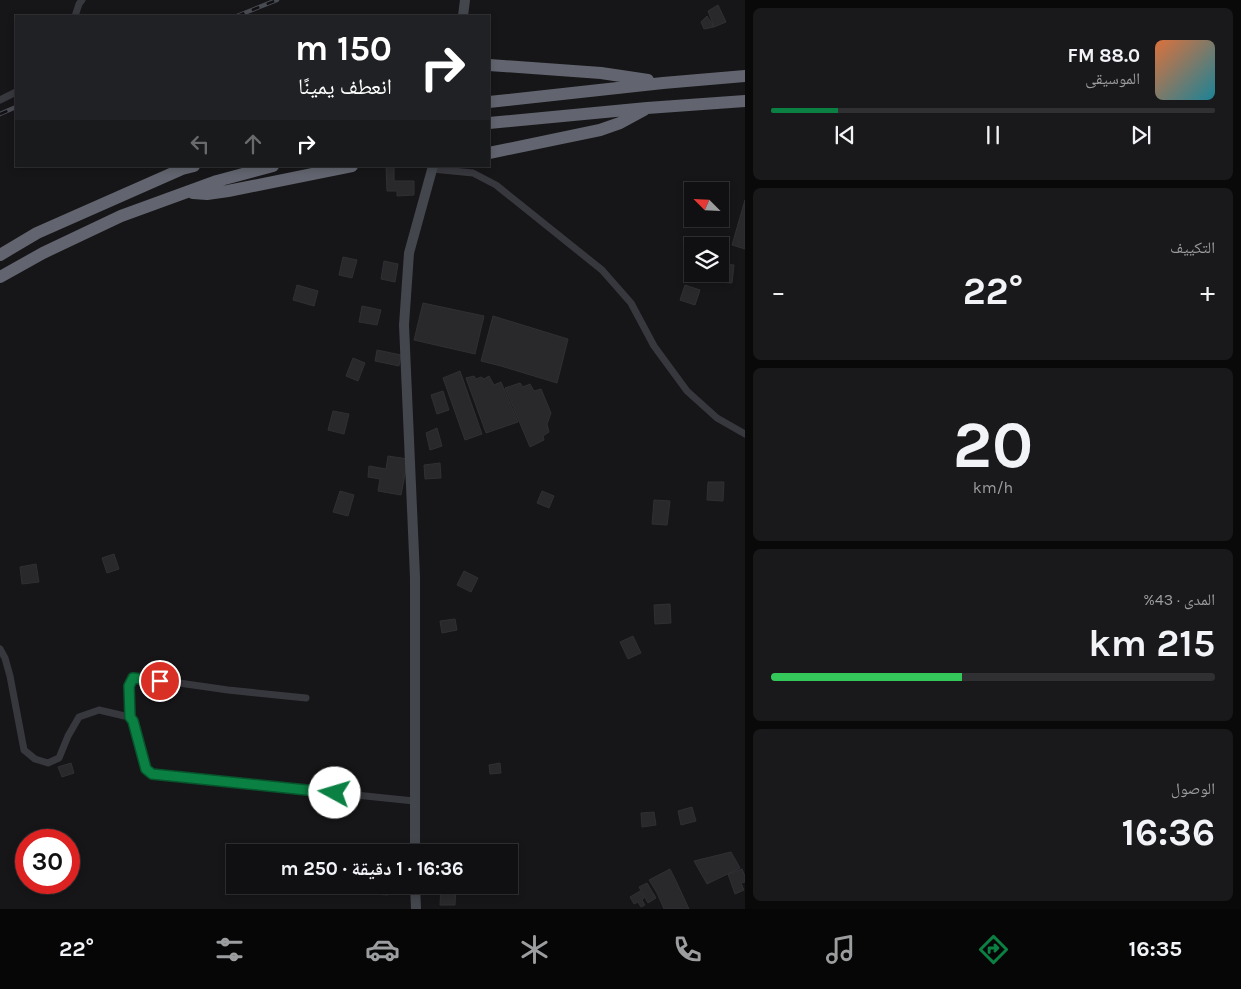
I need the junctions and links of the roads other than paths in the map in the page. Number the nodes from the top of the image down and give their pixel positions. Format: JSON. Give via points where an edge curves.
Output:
{"nodes":[{"id":1,"x":82,"y":0,"type":"edge"},
{"id":2,"x":465,"y":0,"type":"edge"},
{"id":3,"x":75,"y":15,"type":"edge"},
{"id":4,"x":463,"y":15,"type":"edge"},
{"id":5,"x":490,"y":65,"type":"edge"},
{"id":6,"x":745,"y":76,"type":"edge"},
{"id":7,"x":663,"y":83,"type":"junction"},
{"id":8,"x":15,"y":92,"type":"edge"},
{"id":9,"x":0,"y":100,"type":"edge"},
{"id":10,"x":745,"y":101,"type":"edge"},
{"id":11,"x":490,"y":102,"type":"edge"},
{"id":12,"x":647,"y":108,"type":"junction"},
{"id":13,"x":490,"y":123,"type":"edge"},
{"id":14,"x":490,"y":153,"type":"edge"},
{"id":15,"x":189,"y":167,"type":"edge"},
{"id":16,"x":269,"y":167,"type":"edge"},
{"id":17,"x":348,"y":167,"type":"edge"},
{"id":18,"x":433,"y":168,"type":"edge"},
{"id":19,"x":186,"y":193,"type":"junction"},
{"id":20,"x":0,"y":255,"type":"edge"},
{"id":21,"x":0,"y":277,"type":"edge"},
{"id":22,"x":745,"y":434,"type":"edge"},
{"id":23,"x":0,"y":649,"type":"edge"},
{"id":24,"x":306,"y":698,"type":"dead end"},
{"id":25,"x":130,"y":717,"type":"junction"},
{"id":26,"x":414,"y":801,"type":"junction"},
{"id":27,"x":415,"y":844,"type":"edge"},
{"id":28,"x":415,"y":894,"type":"edge"},
{"id":29,"x":416,"y":909,"type":"edge"}],
"edges":[{"from":1,"to":3,"type":"street"},
{"from":2,"to":4,"type":"street"},
{"from":5,"to":7,"type":"highway","via":[[600,73]]},
{"from":6,"to":7,"type":"highway"},
{"from":7,"to":11,"type":"highway"},
{"from":8,"to":9,"type":"street"},
{"from":10,"to":12,"type":"highway"},
{"from":12,"to":13,"type":"highway"},
{"from":12,"to":14,"type":"highway","via":[[600,130]]},
{"from":15,"to":20,"type":"highway","via":[[37,233]]},
{"from":16,"to":19,"type":"highway"},
{"from":17,"to":19,"type":"highway","via":[[218,193]]},
{"from":18,"to":22,"type":"street","via":[[473,173],[496,185],[602,270],[631,303],[654,346],[687,391],[717,418]]},
{"from":18,"to":26,"type":"street","via":[[409,253],[404,325],[415,576]]},
{"from":19,"to":21,"type":"highway","via":[[121,216]]},
{"from":23,"to":25,"type":"street","via":[[10,676],[24,750],[35,759],[48,763],[59,758],[79,717],[99,710]]},
{"from":24,"to":25,"type":"street","via":[[133,678],[129,686]]},
{"from":25,"to":26,"type":"street","via":[[146,769],[152,774]]},
{"from":26,"to":27,"type":"street"},
{"from":28,"to":29,"type":"street"}]}
